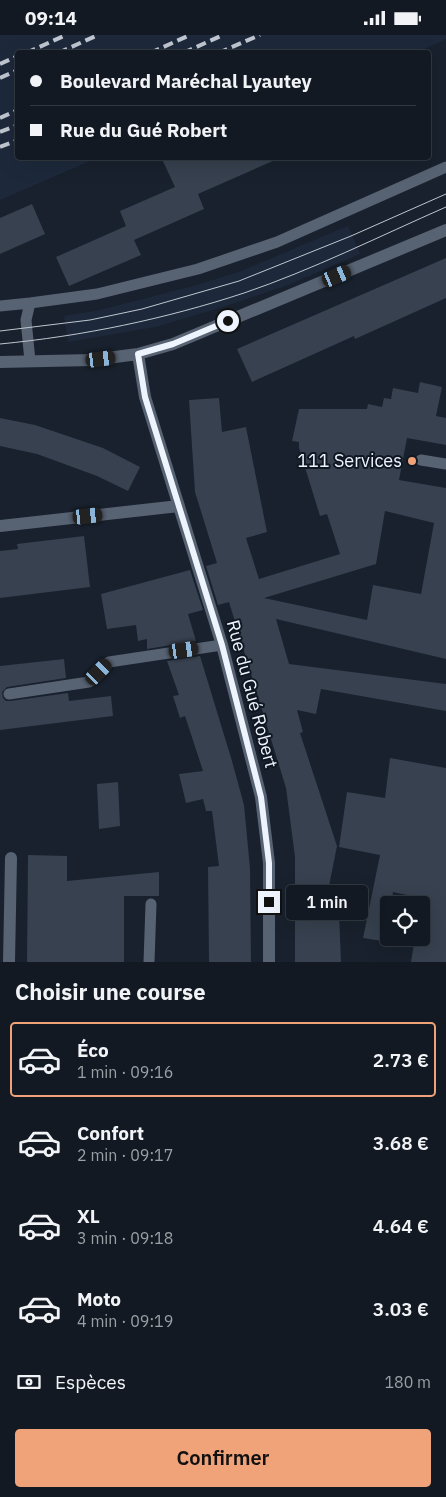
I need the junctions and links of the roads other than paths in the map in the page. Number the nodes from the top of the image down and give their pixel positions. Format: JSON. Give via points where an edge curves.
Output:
{"nodes":[{"id":1,"x":446,"y":167,"type":"edge"},
{"id":2,"x":446,"y":230,"type":"edge"},
{"id":3,"x":30,"y":303,"type":"junction"},
{"id":4,"x":0,"y":305,"type":"edge"},
{"id":5,"x":138,"y":354,"type":"junction"},
{"id":6,"x":30,"y":361,"type":"junction"},
{"id":7,"x":0,"y":362,"type":"edge"},
{"id":8,"x":421,"y":459,"type":"dead end"},
{"id":9,"x":446,"y":464,"type":"edge"},
{"id":10,"x":179,"y":506,"type":"junction"},
{"id":11,"x":0,"y":526,"type":"edge"},
{"id":12,"x":222,"y":645,"type":"junction"},
{"id":13,"x":9,"y":694,"type":"dead end"},
{"id":14,"x":12,"y":858,"type":"dead end"},
{"id":15,"x":150,"y":904,"type":"dead end"},
{"id":16,"x":9,"y":962,"type":"edge"},
{"id":17,"x":149,"y":962,"type":"edge"},
{"id":18,"x":269,"y":962,"type":"edge"}],
"edges":[{"from":1,"to":3,"type":"lane","via":[[277,242],[198,269],[97,294]]},
{"from":2,"to":5,"type":"street","via":[[173,344]]},
{"from":3,"to":4,"type":"lane"},
{"from":3,"to":6,"type":"lane","via":[[26,319]]},
{"from":5,"to":6,"type":"street","via":[[85,361]]},
{"from":5,"to":10,"type":"street","name":"Rue du Gué Robert","via":[[145,397]]},
{"from":6,"to":7,"type":"street"},
{"from":8,"to":9,"type":"lane"},
{"from":10,"to":11,"type":"street"},
{"from":10,"to":12,"type":"street","name":"Rue du Gué Robert"},
{"from":12,"to":13,"type":"lane","via":[[109,662],[89,682]]},
{"from":12,"to":18,"type":"street","name":"Rue du Gué Robert","via":[[261,797],[269,863]]},
{"from":14,"to":16,"type":"street"},
{"from":15,"to":17,"type":"lane"}]}
